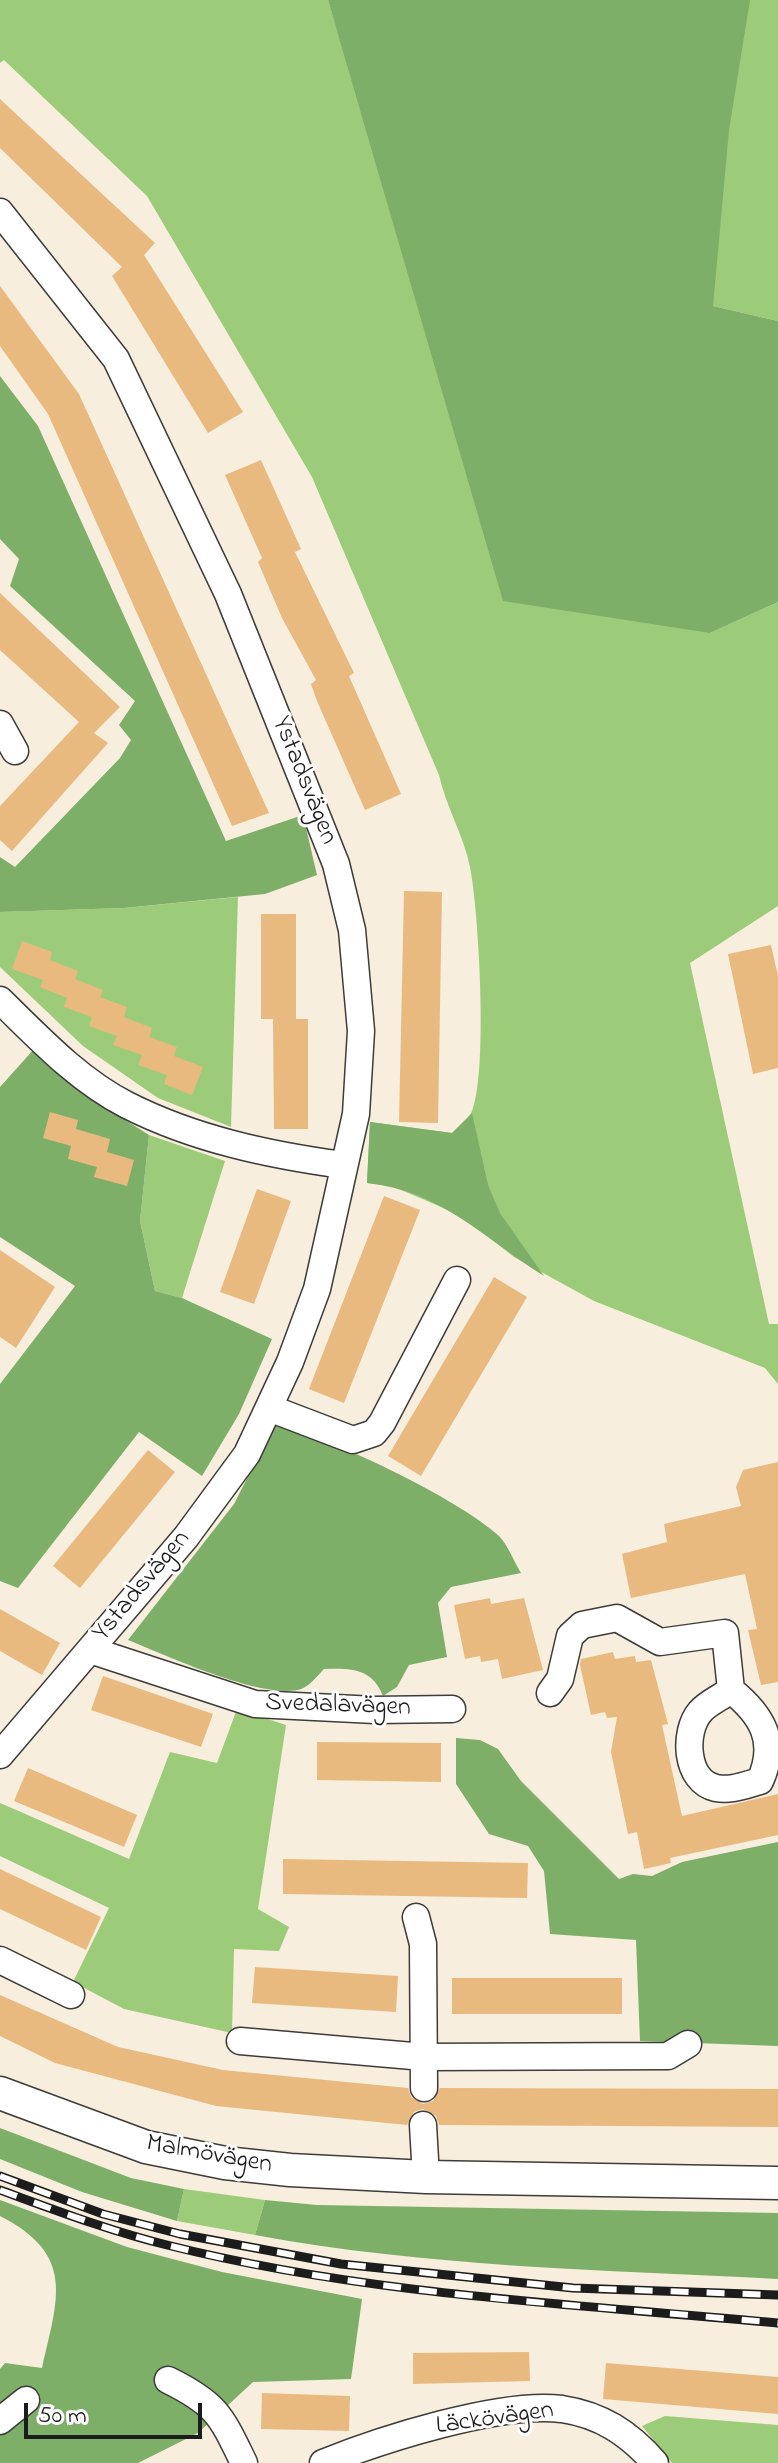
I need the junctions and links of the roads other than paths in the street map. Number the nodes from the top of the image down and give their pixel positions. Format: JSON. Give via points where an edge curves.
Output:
{"nodes":[{"id":1,"x":0,"y":212,"type":"edge"},
{"id":2,"x":0,"y":724,"type":"edge"},
{"id":3,"x":15,"y":751,"type":"dead end"},
{"id":4,"x":0,"y":1000,"type":"edge"},
{"id":5,"x":343,"y":1165,"type":"junction"},
{"id":6,"x":457,"y":1280,"type":"dead end"},
{"id":7,"x":269,"y":1408,"type":"junction"},
{"id":8,"x":90,"y":1650,"type":"junction"},
{"id":9,"x":731,"y":1690,"type":"dead end"},
{"id":10,"x":550,"y":1693,"type":"dead end"},
{"id":11,"x":452,"y":1709,"type":"dead end"},
{"id":12,"x":0,"y":1755,"type":"edge"},
{"id":13,"x":416,"y":1917,"type":"dead end"},
{"id":14,"x":0,"y":1960,"type":"edge"},
{"id":15,"x":71,"y":1995,"type":"dead end"},
{"id":16,"x":240,"y":2041,"type":"dead end"},
{"id":17,"x":688,"y":2044,"type":"dead end"},
{"id":18,"x":424,"y":2057,"type":"junction"},
{"id":19,"x":424,"y":2088,"type":"dead end"},
{"id":20,"x":0,"y":2093,"type":"edge"},
{"id":21,"x":423,"y":2125,"type":"dead end"},
{"id":22,"x":426,"y":2177,"type":"junction"},
{"id":23,"x":778,"y":2183,"type":"edge"},
{"id":24,"x":168,"y":2380,"type":"dead end"},
{"id":25,"x":0,"y":2391,"type":"edge"},
{"id":26,"x":0,"y":2421,"type":"edge"},
{"id":27,"x":244,"y":2463,"type":"edge"},
{"id":28,"x":323,"y":2463,"type":"edge"},
{"id":29,"x":655,"y":2463,"type":"edge"}],
"edges":[{"from":1,"to":5,"type":"street","name":"Ystadsvägen","via":[[116,359],[228,594],[336,864],[352,930],[361,1031],[356,1114]]},
{"from":2,"to":3,"type":"street"},
{"from":4,"to":5,"type":"street","via":[[50,1049],[126,1105],[226,1142]]},
{"from":5,"to":7,"type":"street","name":"Ystadsvägen","via":[[317,1289]]},
{"from":6,"to":7,"type":"street","via":[[374,1433],[353,1440]]},
{"from":7,"to":8,"type":"street","name":"Ystadsvägen","via":[[223,1490]]},
{"from":8,"to":11,"type":"street","name":"Svedalavägen","via":[[255,1704]]},
{"from":8,"to":12,"type":"street","name":"Ystadsvägen"},
{"from":9,"to":10,"type":"street","via":[[725,1633],[660,1642],[617,1618],[602,1618],[570,1636],[560,1679]]},
{"from":13,"to":18,"type":"street","via":[[423,1944]]},
{"from":14,"to":15,"type":"street"},
{"from":16,"to":18,"type":"street"},
{"from":17,"to":18,"type":"street","via":[[668,2056]]},
{"from":18,"to":19,"type":"street"},
{"from":20,"to":22,"type":"street","name":"Malmövägen","via":[[146,2147],[225,2163]]},
{"from":21,"to":22,"type":"street"},
{"from":22,"to":23,"type":"street","name":"Malmövägen"},
{"from":24,"to":27,"type":"street","via":[[201,2396],[221,2416]]},
{"from":25,"to":26,"type":"street","via":[[26,2400]]},
{"from":28,"to":29,"type":"street","name":"Läckövägen","via":[[444,2423],[559,2409],[608,2423],[632,2437]]}]}
